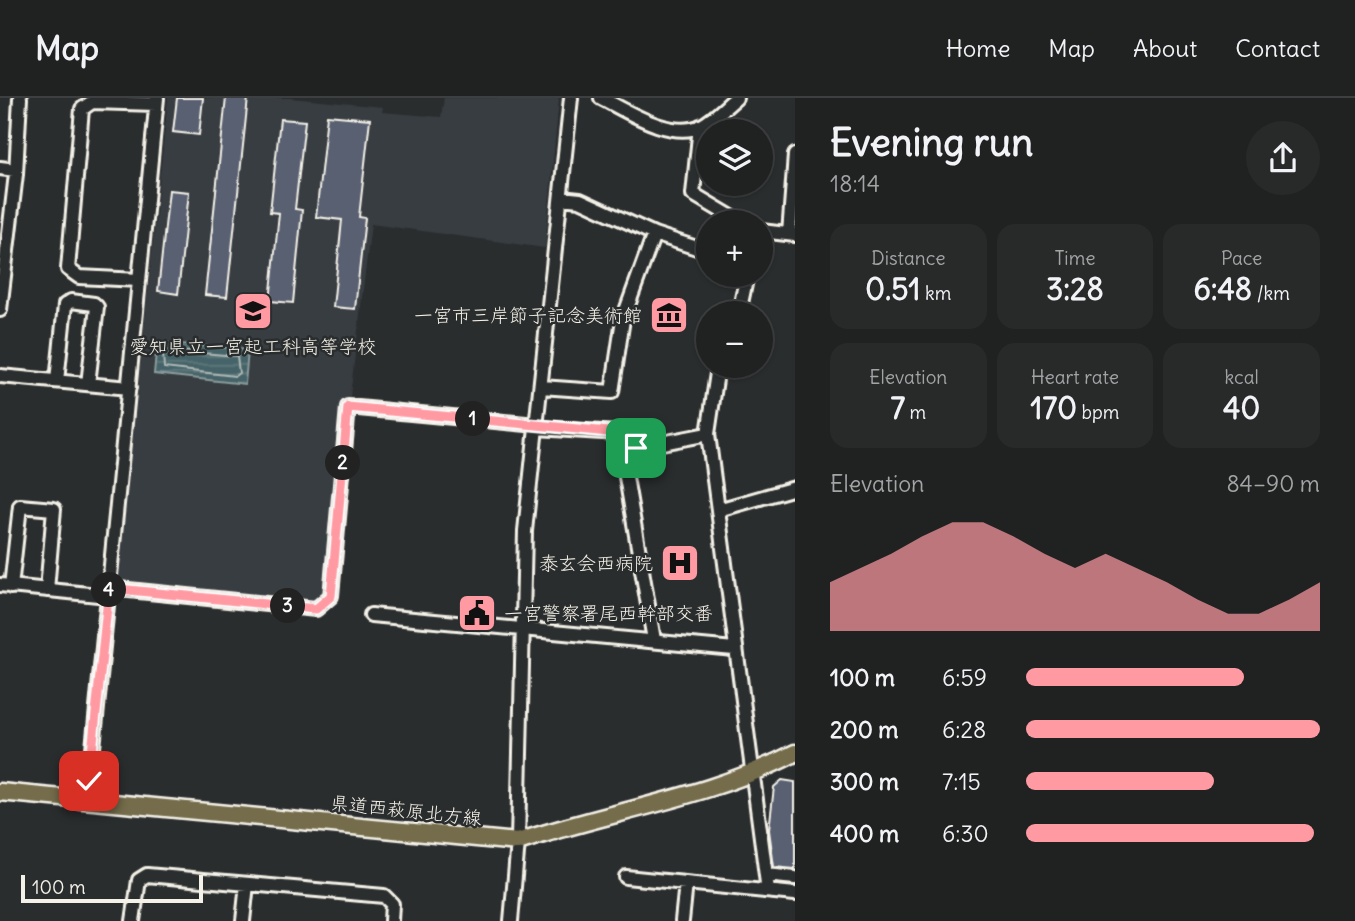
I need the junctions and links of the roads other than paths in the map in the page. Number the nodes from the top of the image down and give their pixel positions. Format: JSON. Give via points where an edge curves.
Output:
{"nodes":[{"id":1,"x":20,"y":98,"type":"edge"},
{"id":2,"x":571,"y":98,"type":"edge"},
{"id":3,"x":601,"y":98,"type":"edge"},
{"id":4,"x":714,"y":98,"type":"edge"},
{"id":5,"x":736,"y":98,"type":"edge"},
{"id":6,"x":156,"y":101,"type":"edge"},
{"id":7,"x":719,"y":112,"type":"junction"},
{"id":8,"x":710,"y":119,"type":"edge"},
{"id":9,"x":696,"y":126,"type":"edge"},
{"id":10,"x":795,"y":155,"type":"edge"},
{"id":11,"x":696,"y":165,"type":"edge"},
{"id":12,"x":0,"y":168,"type":"edge"},
{"id":13,"x":16,"y":170,"type":"junction"},
{"id":14,"x":696,"y":196,"type":"edge"},
{"id":15,"x":696,"y":196,"type":"edge"},
{"id":16,"x":561,"y":198,"type":"junction"},
{"id":17,"x":720,"y":210,"type":"edge"},
{"id":18,"x":773,"y":233,"type":"edge"},
{"id":19,"x":654,"y":234,"type":"junction"},
{"id":20,"x":792,"y":235,"type":"edge"},
{"id":21,"x":696,"y":248,"type":"edge"},
{"id":22,"x":2,"y":272,"type":"edge"},
{"id":23,"x":139,"y":280,"type":"junction"},
{"id":24,"x":0,"y":310,"type":"edge"},
{"id":25,"x":0,"y":376,"type":"edge"},
{"id":26,"x":716,"y":378,"type":"edge"},
{"id":27,"x":57,"y":381,"type":"junction"},
{"id":28,"x":88,"y":384,"type":"junction"},
{"id":29,"x":541,"y":387,"type":"junction"},
{"id":30,"x":129,"y":388,"type":"junction"},
{"id":31,"x":537,"y":427,"type":"junction"},
{"id":32,"x":708,"y":435,"type":"junction"},
{"id":33,"x":628,"y":453,"type":"junction"},
{"id":34,"x":795,"y":488,"type":"edge"},
{"id":35,"x":718,"y":510,"type":"junction"},
{"id":36,"x":6,"y":586,"type":"edge"},
{"id":37,"x":47,"y":590,"type":"junction"},
{"id":38,"x":109,"y":592,"type":"junction"},
{"id":39,"x":372,"y":615,"type":"dead end"},
{"id":40,"x":523,"y":629,"type":"junction"},
{"id":41,"x":654,"y":640,"type":"junction"},
{"id":42,"x":734,"y":649,"type":"junction"},
{"id":43,"x":795,"y":753,"type":"edge"},
{"id":44,"x":751,"y":775,"type":"junction"},
{"id":45,"x":0,"y":792,"type":"edge"},
{"id":46,"x":88,"y":799,"type":"junction"},
{"id":47,"x":518,"y":842,"type":"junction"},
{"id":48,"x":766,"y":875,"type":"junction"},
{"id":49,"x":626,"y":877,"type":"dead end"},
{"id":50,"x":795,"y":878,"type":"edge"},
{"id":51,"x":686,"y":883,"type":"junction"},
{"id":52,"x":247,"y":884,"type":"junction"},
{"id":53,"x":768,"y":891,"type":"junction"},
{"id":54,"x":795,"y":894,"type":"edge"},
{"id":55,"x":133,"y":921,"type":"edge"},
{"id":56,"x":243,"y":921,"type":"edge"},
{"id":57,"x":391,"y":921,"type":"edge"},
{"id":58,"x":512,"y":921,"type":"edge"},
{"id":59,"x":682,"y":921,"type":"edge"}],
"edges":[{"from":1,"to":13,"type":"street"},
{"from":2,"to":16,"type":"street"},
{"from":3,"to":9,"type":"street","via":[[665,127]]},
{"from":4,"to":7,"type":"street"},
{"from":5,"to":7,"type":"street"},
{"from":6,"to":23,"type":"street"},
{"from":6,"to":23,"type":"street","via":[[92,103],[82,109],[68,269],[79,277]]},
{"from":7,"to":8,"type":"street"},
{"from":10,"to":20,"type":"street"},
{"from":11,"to":15,"type":"street"},
{"from":12,"to":13,"type":"street"},
{"from":13,"to":22,"type":"street"},
{"from":14,"to":17,"type":"street"},
{"from":16,"to":19,"type":"street","via":[[580,200]]},
{"from":16,"to":29,"type":"street"},
{"from":18,"to":20,"type":"street"},
{"from":19,"to":21,"type":"street"},
{"from":19,"to":29,"type":"street","via":[[623,319],[612,392]]},
{"from":22,"to":24,"type":"street"},
{"from":23,"to":30,"type":"street"},
{"from":25,"to":27,"type":"street"},
{"from":26,"to":32,"type":"street"},
{"from":27,"to":28,"type":"street"},
{"from":27,"to":28,"type":"street","via":[[65,305],[71,301],[97,307]]},
{"from":28,"to":30,"type":"street"},
{"from":29,"to":31,"type":"street"},
{"from":30,"to":38,"type":"street"},
{"from":31,"to":33,"type":"street","via":[[619,433]]},
{"from":31,"to":38,"type":"street","via":[[348,407],[331,596],[316,609]]},
{"from":31,"to":40,"type":"street","via":[[525,531]]},
{"from":32,"to":33,"type":"street"},
{"from":32,"to":35,"type":"street"},
{"from":33,"to":41,"type":"street","via":[[625,471]]},
{"from":34,"to":35,"type":"street"},
{"from":35,"to":42,"type":"street"},
{"from":36,"to":37,"type":"street"},
{"from":36,"to":37,"type":"street","via":[[20,506],[54,509]]},
{"from":37,"to":38,"type":"street"},
{"from":38,"to":46,"type":"street"},
{"from":39,"to":40,"type":"street"},
{"from":40,"to":41,"type":"street"},
{"from":40,"to":47,"type":"street"},
{"from":41,"to":42,"type":"street"},
{"from":42,"to":44,"type":"street"},
{"from":43,"to":44,"type":"main road","name":"県道西萩原北方線"},
{"from":44,"to":47,"type":"main road","name":"県道西萩原北方線"},
{"from":44,"to":48,"type":"street"},
{"from":45,"to":46,"type":"main road","name":"県道西萩原北方線"},
{"from":46,"to":47,"type":"main road","name":"県道西萩原北方線"},
{"from":47,"to":58,"type":"street"},
{"from":48,"to":50,"type":"street"},
{"from":48,"to":53,"type":"street"},
{"from":49,"to":51,"type":"street"},
{"from":51,"to":53,"type":"street"},
{"from":51,"to":59,"type":"street"},
{"from":52,"to":55,"type":"street","via":[[147,875],[139,880]]},
{"from":52,"to":56,"type":"street"},
{"from":52,"to":57,"type":"street","via":[[384,896],[392,904]]},
{"from":53,"to":54,"type":"street"}]}
